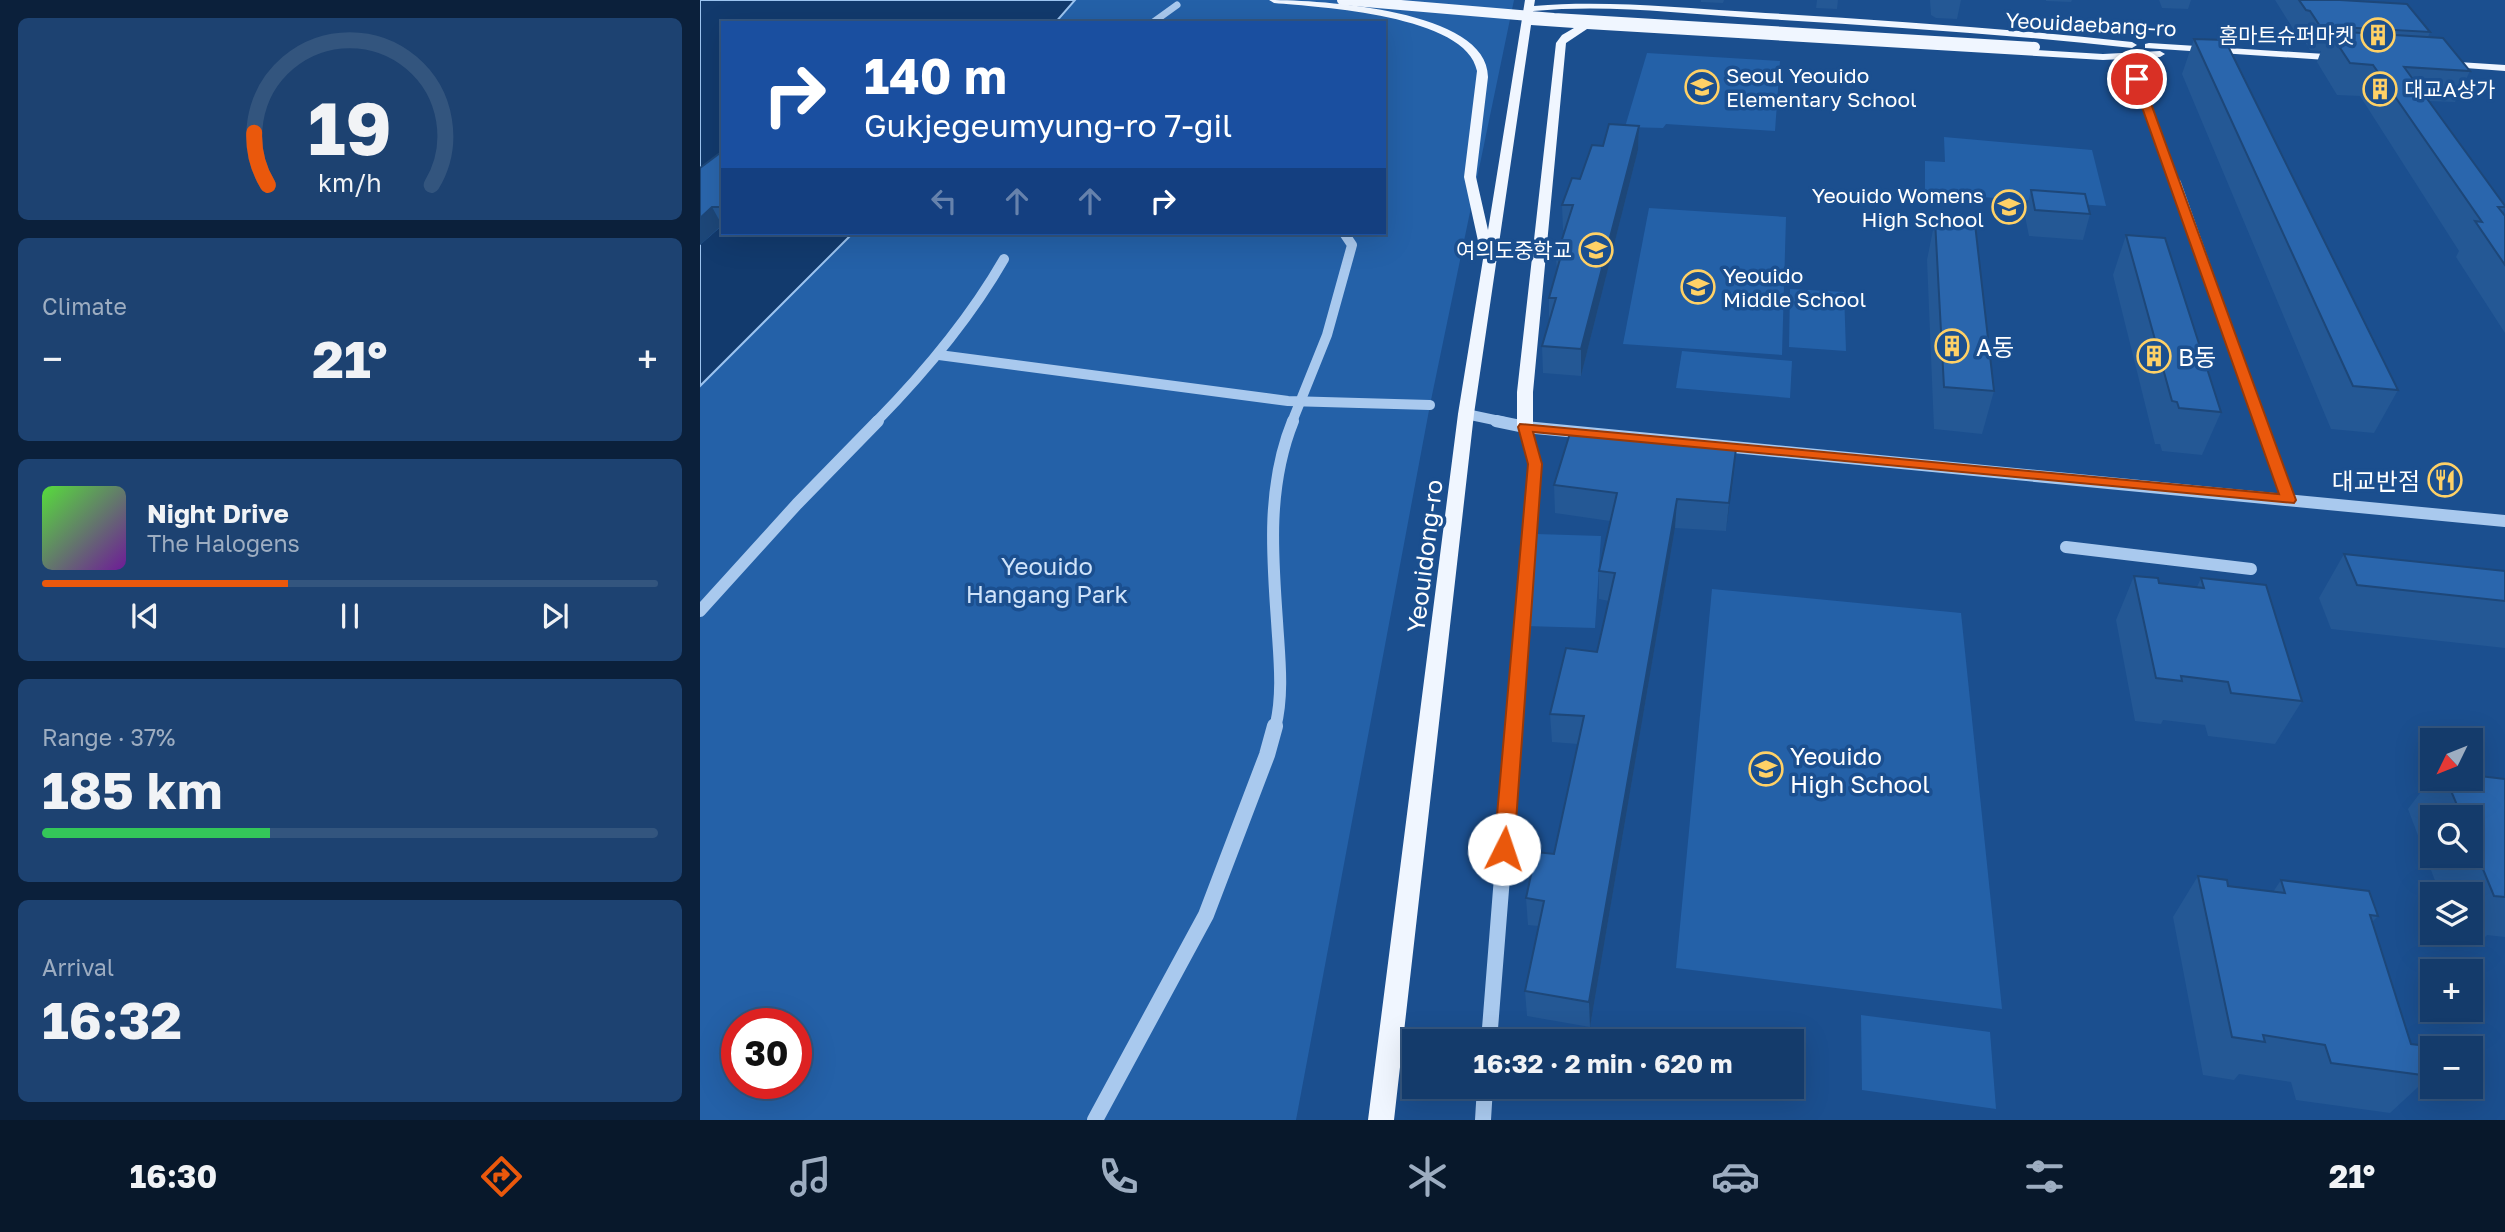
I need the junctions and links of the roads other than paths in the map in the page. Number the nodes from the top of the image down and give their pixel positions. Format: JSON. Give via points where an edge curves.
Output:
{"nodes":[{"id":1,"x":1274,"y":0,"type":"edge"},
{"id":2,"x":1342,"y":0,"type":"edge"},
{"id":3,"x":1424,"y":0,"type":"edge"},
{"id":4,"x":1551,"y":0,"type":"edge"},
{"id":5,"x":1529,"y":4,"type":"edge"},
{"id":6,"x":1177,"y":5,"type":"dead end"},
{"id":7,"x":1578,"y":5,"type":"junction"},
{"id":8,"x":1155,"y":21,"type":"edge"},
{"id":9,"x":1526,"y":22,"type":"junction"},
{"id":10,"x":1586,"y":26,"type":"junction"},
{"id":11,"x":2130,"y":51,"type":"junction"},
{"id":12,"x":2160,"y":54,"type":"junction"},
{"id":13,"x":2360,"y":59,"type":"edge"},
{"id":14,"x":2350,"y":67,"type":"edge"},
{"id":15,"x":2505,"y":68,"type":"edge"},
{"id":16,"x":2505,"y":78,"type":"edge"},
{"id":17,"x":1346,"y":235,"type":"edge"},
{"id":18,"x":1488,"y":258,"type":"junction"},
{"id":19,"x":1004,"y":259,"type":"dead end"},
{"id":20,"x":939,"y":355,"type":"junction"},
{"id":21,"x":1300,"y":401,"type":"junction"},
{"id":22,"x":1430,"y":405,"type":"dead end"},
{"id":23,"x":1466,"y":414,"type":"junction"},
{"id":24,"x":1525,"y":427,"type":"junction"},
{"id":25,"x":2289,"y":500,"type":"junction"},
{"id":26,"x":2505,"y":522,"type":"edge"},
{"id":27,"x":2066,"y":547,"type":"dead end"},
{"id":28,"x":2251,"y":569,"type":"dead end"},
{"id":29,"x":700,"y":611,"type":"edge"},
{"id":30,"x":1490,"y":1029,"type":"edge"},
{"id":31,"x":1484,"y":1099,"type":"edge"},
{"id":32,"x":1095,"y":1120,"type":"edge"},
{"id":33,"x":1381,"y":1120,"type":"edge"},
{"id":34,"x":1482,"y":1120,"type":"edge"}],
"edges":[{"from":1,"to":18,"type":"main road","via":[[1364,10],[1426,24],[1471,50],[1481,63],[1482,84],[1470,177]]},
{"from":2,"to":12,"type":"main road","name":"Yeouidaebang-ro","bridge":true,"via":[[1554,18]]},
{"from":3,"to":11,"type":"main road","name":"Yeouidaebang-ro"},
{"from":4,"to":7,"type":"main road"},
{"from":5,"to":7,"type":"main road"},
{"from":5,"to":9,"type":"main road","name":"Yeouidong-ro"},
{"from":6,"to":8,"type":"street"},
{"from":7,"to":11,"type":"main road","via":[[2009,31]]},
{"from":9,"to":10,"type":"main road"},
{"from":9,"to":18,"type":"main road","name":"Yeouidong-ro"},
{"from":10,"to":11,"type":"main road","via":[[2103,57]]},
{"from":10,"to":24,"type":"main road","via":[[1561,43]]},
{"from":11,"to":12,"type":"main road"},
{"from":11,"to":13,"type":"main road","name":"Yeouidaebang-ro"},
{"from":11,"to":25,"type":"street"},
{"from":12,"to":14,"type":"main road","name":"Yeouidaebang-ro"},
{"from":15,"to":16,"type":"main road","via":[[2428,68]]},
{"from":17,"to":21,"type":"street","via":[[1352,245],[1327,335]]},
{"from":18,"to":23,"type":"main road","name":"Yeouidong-ro"},
{"from":19,"to":20,"type":"street","via":[[962,328]]},
{"from":20,"to":21,"type":"street"},
{"from":20,"to":29,"type":"street","via":[[886,415],[770,529]]},
{"from":21,"to":22,"type":"street"},
{"from":21,"to":32,"type":"street","via":[[1275,487],[1277,720],[1206,915]]},
{"from":23,"to":24,"type":"street"},
{"from":23,"to":33,"type":"main road","name":"Yeouidong-ro"},
{"from":24,"to":25,"type":"street"},
{"from":24,"to":30,"type":"street","via":[[1535,464]]},
{"from":25,"to":26,"type":"street"},
{"from":27,"to":28,"type":"street"},
{"from":31,"to":34,"type":"street"}]}
